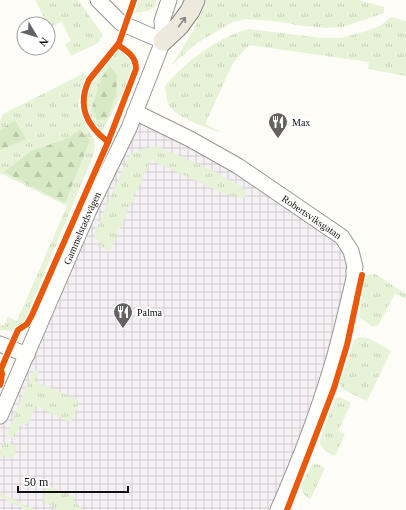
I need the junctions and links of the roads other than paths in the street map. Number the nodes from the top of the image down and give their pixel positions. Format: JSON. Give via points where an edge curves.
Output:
{"nodes":[{"id":1,"x":98,"y":0,"type":"edge"},
{"id":2,"x":169,"y":0,"type":"edge"},
{"id":3,"x":195,"y":0,"type":"edge"},
{"id":4,"x":163,"y":41,"type":"junction"},
{"id":5,"x":135,"y":112,"type":"junction"},
{"id":6,"x":0,"y":344,"type":"edge"},
{"id":7,"x":27,"y":355,"type":"junction"},
{"id":8,"x":0,"y":416,"type":"edge"},
{"id":9,"x":278,"y":510,"type":"edge"}],
"edges":[{"from":1,"to":4,"type":"street","via":[[121,23]]},
{"from":2,"to":4,"type":"street","via":[[162,21]]},
{"from":4,"to":3,"type":"main road","one_way":true,"via":[[179,26]]},
{"from":4,"to":5,"type":"street","name":"Gammelstadsvägen"},
{"from":5,"to":7,"type":"street","name":"Gammelstadsvägen","via":[[89,210]]},
{"from":5,"to":9,"type":"street","name":"Robertsviksgatan","via":[[238,166],[342,237],[351,251],[355,267],[354,278],[334,356],[315,418]]},
{"from":6,"to":7,"type":"street"},
{"from":7,"to":8,"type":"street","name":"Gammelstadsvägen"}]}
